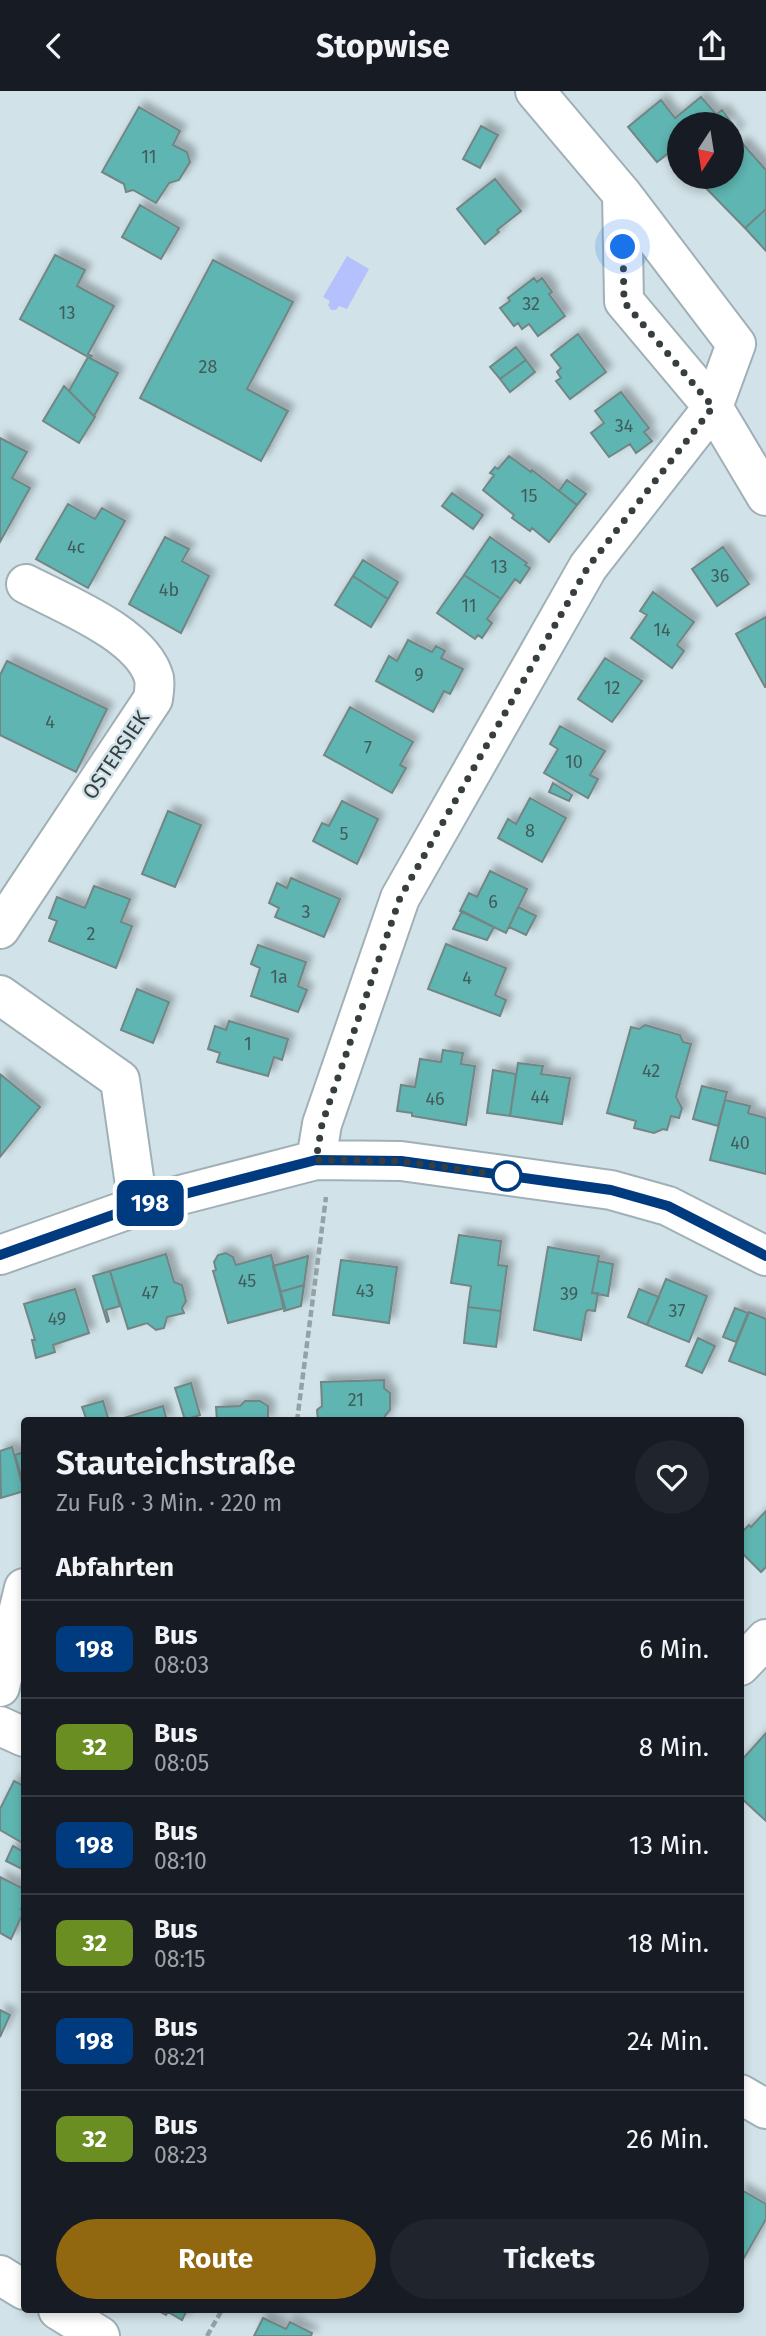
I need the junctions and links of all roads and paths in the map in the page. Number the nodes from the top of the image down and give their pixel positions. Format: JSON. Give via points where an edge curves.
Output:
{"nodes":[{"id":1,"x":535,"y":91,"type":"edge"},
{"id":2,"x":622,"y":194,"type":"junction"},
{"id":3,"x":713,"y":407,"type":"junction"},
{"id":4,"x":766,"y":496,"type":"edge"},
{"id":5,"x":26,"y":584,"type":"dead end"},
{"id":6,"x":0,"y":929,"type":"edge"},
{"id":7,"x":0,"y":995,"type":"edge"},
{"id":8,"x":316,"y":1160,"type":"junction"},
{"id":9,"x":138,"y":1206,"type":"junction"},
{"id":10,"x":0,"y":1255,"type":"edge"},
{"id":11,"x":766,"y":1256,"type":"edge"},
{"id":12,"x":298,"y":1417,"type":"edge"},
{"id":13,"x":21,"y":1600,"type":"edge"},
{"id":14,"x":766,"y":1639,"type":"edge"},
{"id":15,"x":744,"y":1662,"type":"edge"},
{"id":16,"x":0,"y":1687,"type":"edge"},
{"id":17,"x":0,"y":1726,"type":"edge"},
{"id":18,"x":21,"y":1736,"type":"edge"},
{"id":19,"x":744,"y":2096,"type":"edge"},
{"id":20,"x":766,"y":2109,"type":"edge"},
{"id":21,"x":0,"y":2275,"type":"edge"},
{"id":22,"x":21,"y":2288,"type":"edge"},
{"id":23,"x":63,"y":2313,"type":"edge"},
{"id":24,"x":220,"y":2313,"type":"edge"},
{"id":25,"x":100,"y":2336,"type":"edge"},
{"id":26,"x":207,"y":2336,"type":"edge"}],
"edges":[{"from":1,"to":2,"type":"street"},
{"from":2,"to":3,"type":"street","via":[[624,302]]},
{"from":2,"to":3,"type":"street","via":[[736,344]]},
{"from":3,"to":4,"type":"street"},
{"from":3,"to":8,"type":"street","via":[[588,567],[400,898],[322,1124]]},
{"from":5,"to":6,"type":"street","name":"OSTERSIEK","via":[[128,641],[146,660],[155,680],[153,699]]},
{"from":7,"to":9,"type":"street","via":[[120,1080]]},
{"from":8,"to":9,"type":"street"},
{"from":8,"to":11,"type":"street","via":[[401,1161],[611,1190],[668,1206]]},
{"from":8,"to":12,"type":"path","via":[[326,1194]]},
{"from":9,"to":10,"type":"street"},
{"from":13,"to":16,"type":"street"},
{"from":14,"to":15,"type":"street"},
{"from":17,"to":18,"type":"street"},
{"from":19,"to":20,"type":"street"},
{"from":21,"to":22,"type":"street"},
{"from":23,"to":25,"type":"street"},
{"from":24,"to":26,"type":"path"}]}
